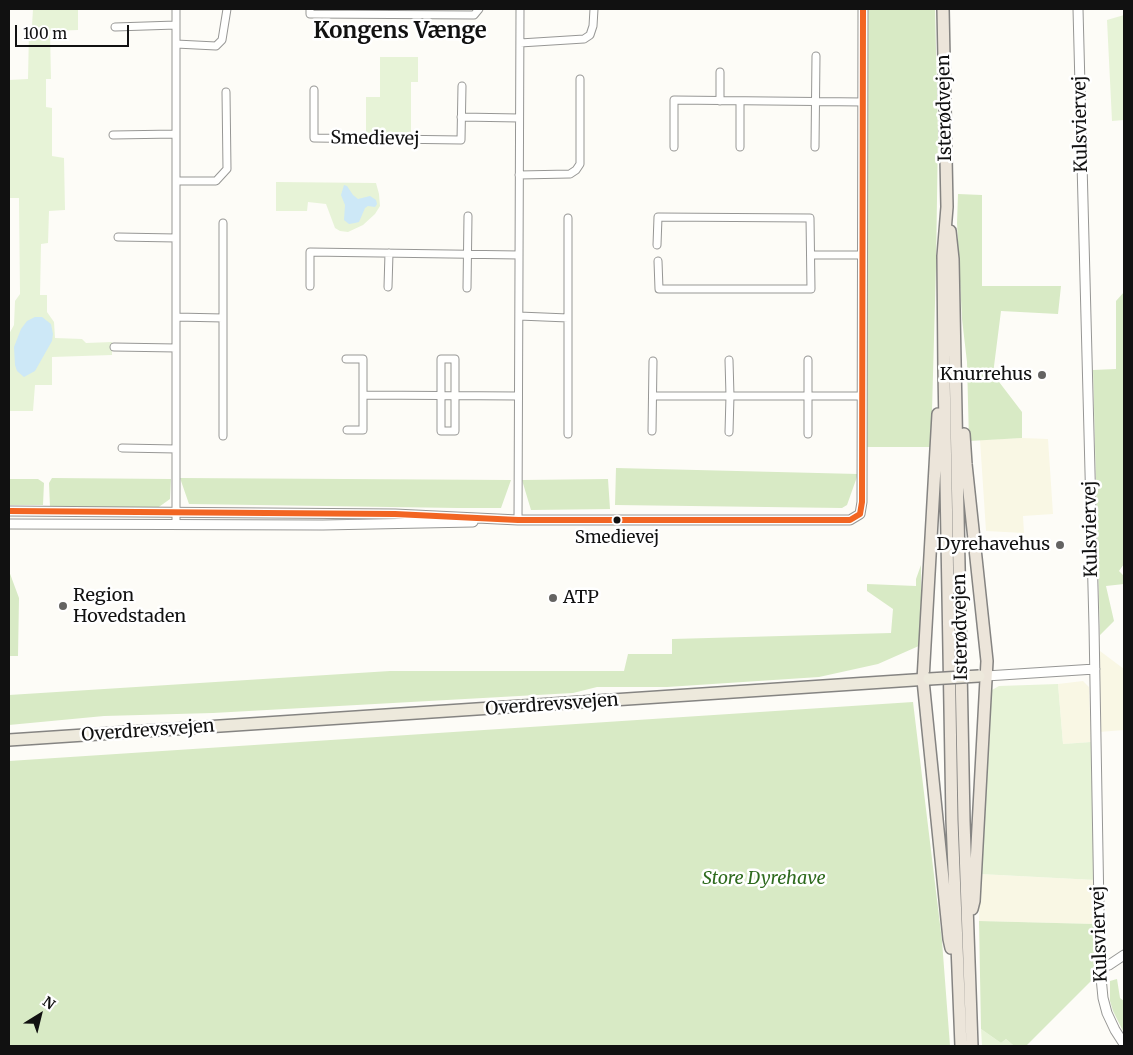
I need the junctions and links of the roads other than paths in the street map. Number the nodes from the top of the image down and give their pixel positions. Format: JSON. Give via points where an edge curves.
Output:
{"nodes":[{"id":1,"x":176,"y":9,"type":"edge"},
{"id":2,"x":227,"y":9,"type":"edge"},
{"id":3,"x":310,"y":9,"type":"edge"},
{"id":4,"x":479,"y":9,"type":"edge"},
{"id":5,"x":520,"y":9,"type":"edge"},
{"id":6,"x":594,"y":9,"type":"edge"},
{"id":7,"x":863,"y":9,"type":"edge"},
{"id":8,"x":943,"y":9,"type":"edge"},
{"id":9,"x":1078,"y":9,"type":"edge"},
{"id":10,"x":405,"y":11,"type":"edge"},
{"id":11,"x":176,"y":25,"type":"junction"},
{"id":12,"x":116,"y":27,"type":"dead end"},
{"id":13,"x":520,"y":43,"type":"junction"},
{"id":14,"x":176,"y":44,"type":"junction"},
{"id":15,"x":816,"y":56,"type":"dead end"},
{"id":16,"x":720,"y":72,"type":"dead end"},
{"id":17,"x":580,"y":79,"type":"dead end"},
{"id":18,"x":462,"y":86,"type":"dead end"},
{"id":19,"x":314,"y":90,"type":"dead end"},
{"id":20,"x":226,"y":92,"type":"dead end"},
{"id":21,"x":720,"y":101,"type":"junction"},
{"id":22,"x":740,"y":101,"type":"junction"},
{"id":23,"x":815,"y":102,"type":"junction"},
{"id":24,"x":863,"y":102,"type":"junction"},
{"id":25,"x":461,"y":117,"type":"junction"},
{"id":26,"x":519,"y":118,"type":"junction"},
{"id":27,"x":176,"y":134,"type":"junction"},
{"id":28,"x":112,"y":135,"type":"dead end"},
{"id":29,"x":674,"y":147,"type":"dead end"},
{"id":30,"x":740,"y":147,"type":"dead end"},
{"id":31,"x":815,"y":147,"type":"dead end"},
{"id":32,"x":519,"y":175,"type":"junction"},
{"id":33,"x":176,"y":181,"type":"junction"},
{"id":34,"x":947,"y":207,"type":"junction"},
{"id":35,"x":468,"y":216,"type":"dead end"},
{"id":36,"x":568,"y":218,"type":"dead end"},
{"id":37,"x":223,"y":223,"type":"dead end"},
{"id":38,"x":118,"y":237,"type":"dead end"},
{"id":39,"x":176,"y":238,"type":"junction"},
{"id":40,"x":658,"y":245,"type":"dead end"},
{"id":41,"x":389,"y":253,"type":"junction"},
{"id":42,"x":468,"y":254,"type":"junction"},
{"id":43,"x":519,"y":255,"type":"junction"},
{"id":44,"x":810,"y":255,"type":"junction"},
{"id":45,"x":861,"y":255,"type":"junction"},
{"id":46,"x":658,"y":261,"type":"dead end"},
{"id":47,"x":310,"y":286,"type":"dead end"},
{"id":48,"x":388,"y":287,"type":"dead end"},
{"id":49,"x":468,"y":288,"type":"dead end"},
{"id":50,"x":519,"y":316,"type":"junction"},
{"id":51,"x":176,"y":317,"type":"junction"},
{"id":52,"x":223,"y":318,"type":"junction"},
{"id":53,"x":568,"y":318,"type":"junction"},
{"id":54,"x":114,"y":347,"type":"dead end"},
{"id":55,"x":176,"y":348,"type":"junction"},
{"id":56,"x":346,"y":359,"type":"dead end"},
{"id":57,"x":729,"y":360,"type":"dead end"},
{"id":58,"x":808,"y":360,"type":"dead end"},
{"id":59,"x":653,"y":361,"type":"dead end"},
{"id":60,"x":944,"y":370,"type":"junction"},
{"id":61,"x":956,"y":378,"type":"junction"},
{"id":62,"x":363,"y":395,"type":"junction"},
{"id":63,"x":441,"y":396,"type":"junction"},
{"id":64,"x":455,"y":396,"type":"junction"},
{"id":65,"x":518,"y":396,"type":"junction"},
{"id":66,"x":654,"y":396,"type":"junction"},
{"id":67,"x":730,"y":396,"type":"junction"},
{"id":68,"x":809,"y":396,"type":"junction"},
{"id":69,"x":861,"y":396,"type":"junction"},
{"id":70,"x":347,"y":430,"type":"dead end"},
{"id":71,"x":652,"y":431,"type":"dead end"},
{"id":72,"x":729,"y":432,"type":"dead end"},
{"id":73,"x":568,"y":434,"type":"dead end"},
{"id":74,"x":808,"y":434,"type":"dead end"},
{"id":75,"x":223,"y":436,"type":"dead end"},
{"id":76,"x":122,"y":448,"type":"dead end"},
{"id":77,"x":176,"y":449,"type":"junction"},
{"id":78,"x":9,"y":511,"type":"edge"},
{"id":79,"x":176,"y":512,"type":"junction"},
{"id":80,"x":506,"y":520,"type":"junction"},
{"id":81,"x":518,"y":520,"type":"junction"},
{"id":82,"x":9,"y":524,"type":"edge"},
{"id":83,"x":176,"y":525,"type":"junction"},
{"id":84,"x":1095,"y":670,"type":"junction"},
{"id":85,"x":983,"y":676,"type":"junction"},
{"id":86,"x":926,"y":680,"type":"junction"},
{"id":87,"x":9,"y":740,"type":"edge"},
{"id":88,"x":967,"y":924,"type":"junction"},
{"id":89,"x":1124,"y":955,"type":"edge"},
{"id":90,"x":1100,"y":967,"type":"junction"},
{"id":91,"x":958,"y":969,"type":"junction"},
{"id":92,"x":1124,"y":1044,"type":"edge"},
{"id":93,"x":961,"y":1046,"type":"edge"},
{"id":94,"x":972,"y":1046,"type":"edge"}],
"edges":[{"from":1,"to":11,"type":"street"},
{"from":2,"to":14,"type":"street","via":[[222,40],[216,46]]},
{"from":3,"to":10,"type":"street","via":[[310,14]]},
{"from":4,"to":10,"type":"street","via":[[474,15]]},
{"from":5,"to":13,"type":"street"},
{"from":6,"to":13,"type":"street","via":[[590,35],[584,38]]},
{"from":7,"to":24,"type":"street"},
{"from":8,"to":34,"type":"highway","name":"Isterødvejen"},
{"from":9,"to":84,"type":"street","name":"Kulsviervej"},
{"from":11,"to":12,"type":"street"},
{"from":11,"to":14,"type":"street"},
{"from":13,"to":26,"type":"street"},
{"from":14,"to":27,"type":"street"},
{"from":15,"to":23,"type":"street"},
{"from":16,"to":21,"type":"street"},
{"from":17,"to":32,"type":"street","via":[[580,164],[570,174]]},
{"from":18,"to":25,"type":"street","name":"Smedievej"},
{"from":19,"to":25,"type":"street","name":"Smedievej","via":[[314,138],[461,140]]},
{"from":20,"to":33,"type":"street","via":[[227,169],[216,181]]},
{"from":21,"to":22,"type":"street"},
{"from":21,"to":29,"type":"street","via":[[674,100]]},
{"from":22,"to":23,"type":"street"},
{"from":22,"to":30,"type":"street"},
{"from":23,"to":24,"type":"street"},
{"from":23,"to":31,"type":"street"},
{"from":24,"to":45,"type":"street"},
{"from":25,"to":26,"type":"street"},
{"from":26,"to":32,"type":"street"},
{"from":27,"to":28,"type":"street"},
{"from":27,"to":33,"type":"street"},
{"from":32,"to":43,"type":"street"},
{"from":33,"to":39,"type":"street"},
{"from":34,"to":60,"type":"highway","name":"Isterødvejen","via":[[943,256]]},
{"from":34,"to":61,"type":"highway","name":"Isterødvejen","via":[[953,260]]},
{"from":35,"to":42,"type":"street"},
{"from":36,"to":53,"type":"street"},
{"from":37,"to":52,"type":"street"},
{"from":38,"to":39,"type":"street"},
{"from":39,"to":51,"type":"street"},
{"from":40,"to":44,"type":"street","via":[[658,218],[810,218]]},
{"from":41,"to":42,"type":"street"},
{"from":41,"to":47,"type":"street","via":[[310,252]]},
{"from":41,"to":48,"type":"street"},
{"from":42,"to":43,"type":"street"},
{"from":42,"to":49,"type":"street"},
{"from":43,"to":50,"type":"street"},
{"from":44,"to":45,"type":"street"},
{"from":44,"to":46,"type":"street","via":[[811,289],[659,289]]},
{"from":45,"to":69,"type":"street"},
{"from":50,"to":53,"type":"street"},
{"from":50,"to":65,"type":"street"},
{"from":51,"to":52,"type":"street"},
{"from":51,"to":55,"type":"street"},
{"from":52,"to":75,"type":"street"},
{"from":53,"to":73,"type":"street"},
{"from":54,"to":55,"type":"street"},
{"from":55,"to":77,"type":"street"},
{"from":56,"to":62,"type":"street","via":[[363,359]]},
{"from":57,"to":67,"type":"street"},
{"from":58,"to":68,"type":"street"},
{"from":59,"to":66,"type":"street"},
{"from":60,"to":86,"type":"highway","via":[[935,448]]},
{"from":60,"to":91,"type":"highway","name":"Isterødvejen","via":[[952,820]]},
{"from":61,"to":85,"type":"highway","via":[[963,412],[985,642]]},
{"from":61,"to":88,"type":"highway","name":"Isterødvejen"},
{"from":62,"to":63,"type":"street"},
{"from":62,"to":70,"type":"street","via":[[363,430]]},
{"from":63,"to":64,"type":"street"},
{"from":63,"to":64,"type":"street","via":[[441,431],[454,431]]},
{"from":63,"to":64,"type":"street","via":[[441,359],[455,359]]},
{"from":64,"to":65,"type":"street"},
{"from":65,"to":81,"type":"street"},
{"from":66,"to":67,"type":"street"},
{"from":66,"to":71,"type":"street"},
{"from":67,"to":68,"type":"street"},
{"from":67,"to":72,"type":"street"},
{"from":68,"to":69,"type":"street"},
{"from":68,"to":74,"type":"street"},
{"from":69,"to":81,"type":"street","via":[[862,502],[860,514],[850,520]]},
{"from":76,"to":77,"type":"street"},
{"from":77,"to":79,"type":"street"},
{"from":78,"to":79,"type":"street"},
{"from":79,"to":80,"type":"street","via":[[395,514]]},
{"from":79,"to":83,"type":"street"},
{"from":80,"to":81,"type":"street"},
{"from":80,"to":83,"type":"street"},
{"from":82,"to":83,"type":"street"},
{"from":84,"to":85,"type":"street","name":"Overdrevsvejen"},
{"from":84,"to":90,"type":"street","name":"Kulsviervej"},
{"from":85,"to":86,"type":"main road","name":"Overdrevsvejen","bridge":true},
{"from":85,"to":88,"type":"highway","via":[[974,901]]},
{"from":86,"to":87,"type":"main road","name":"Overdrevsvejen"},
{"from":86,"to":91,"type":"highway","via":[[949,939]]},
{"from":88,"to":94,"type":"highway","name":"Isterødvejen"},
{"from":89,"to":90,"type":"street"},
{"from":90,"to":92,"type":"street","name":"Kulsviervej","via":[[1107,1013]]},
{"from":91,"to":93,"type":"highway","name":"Isterødvejen"}]}
